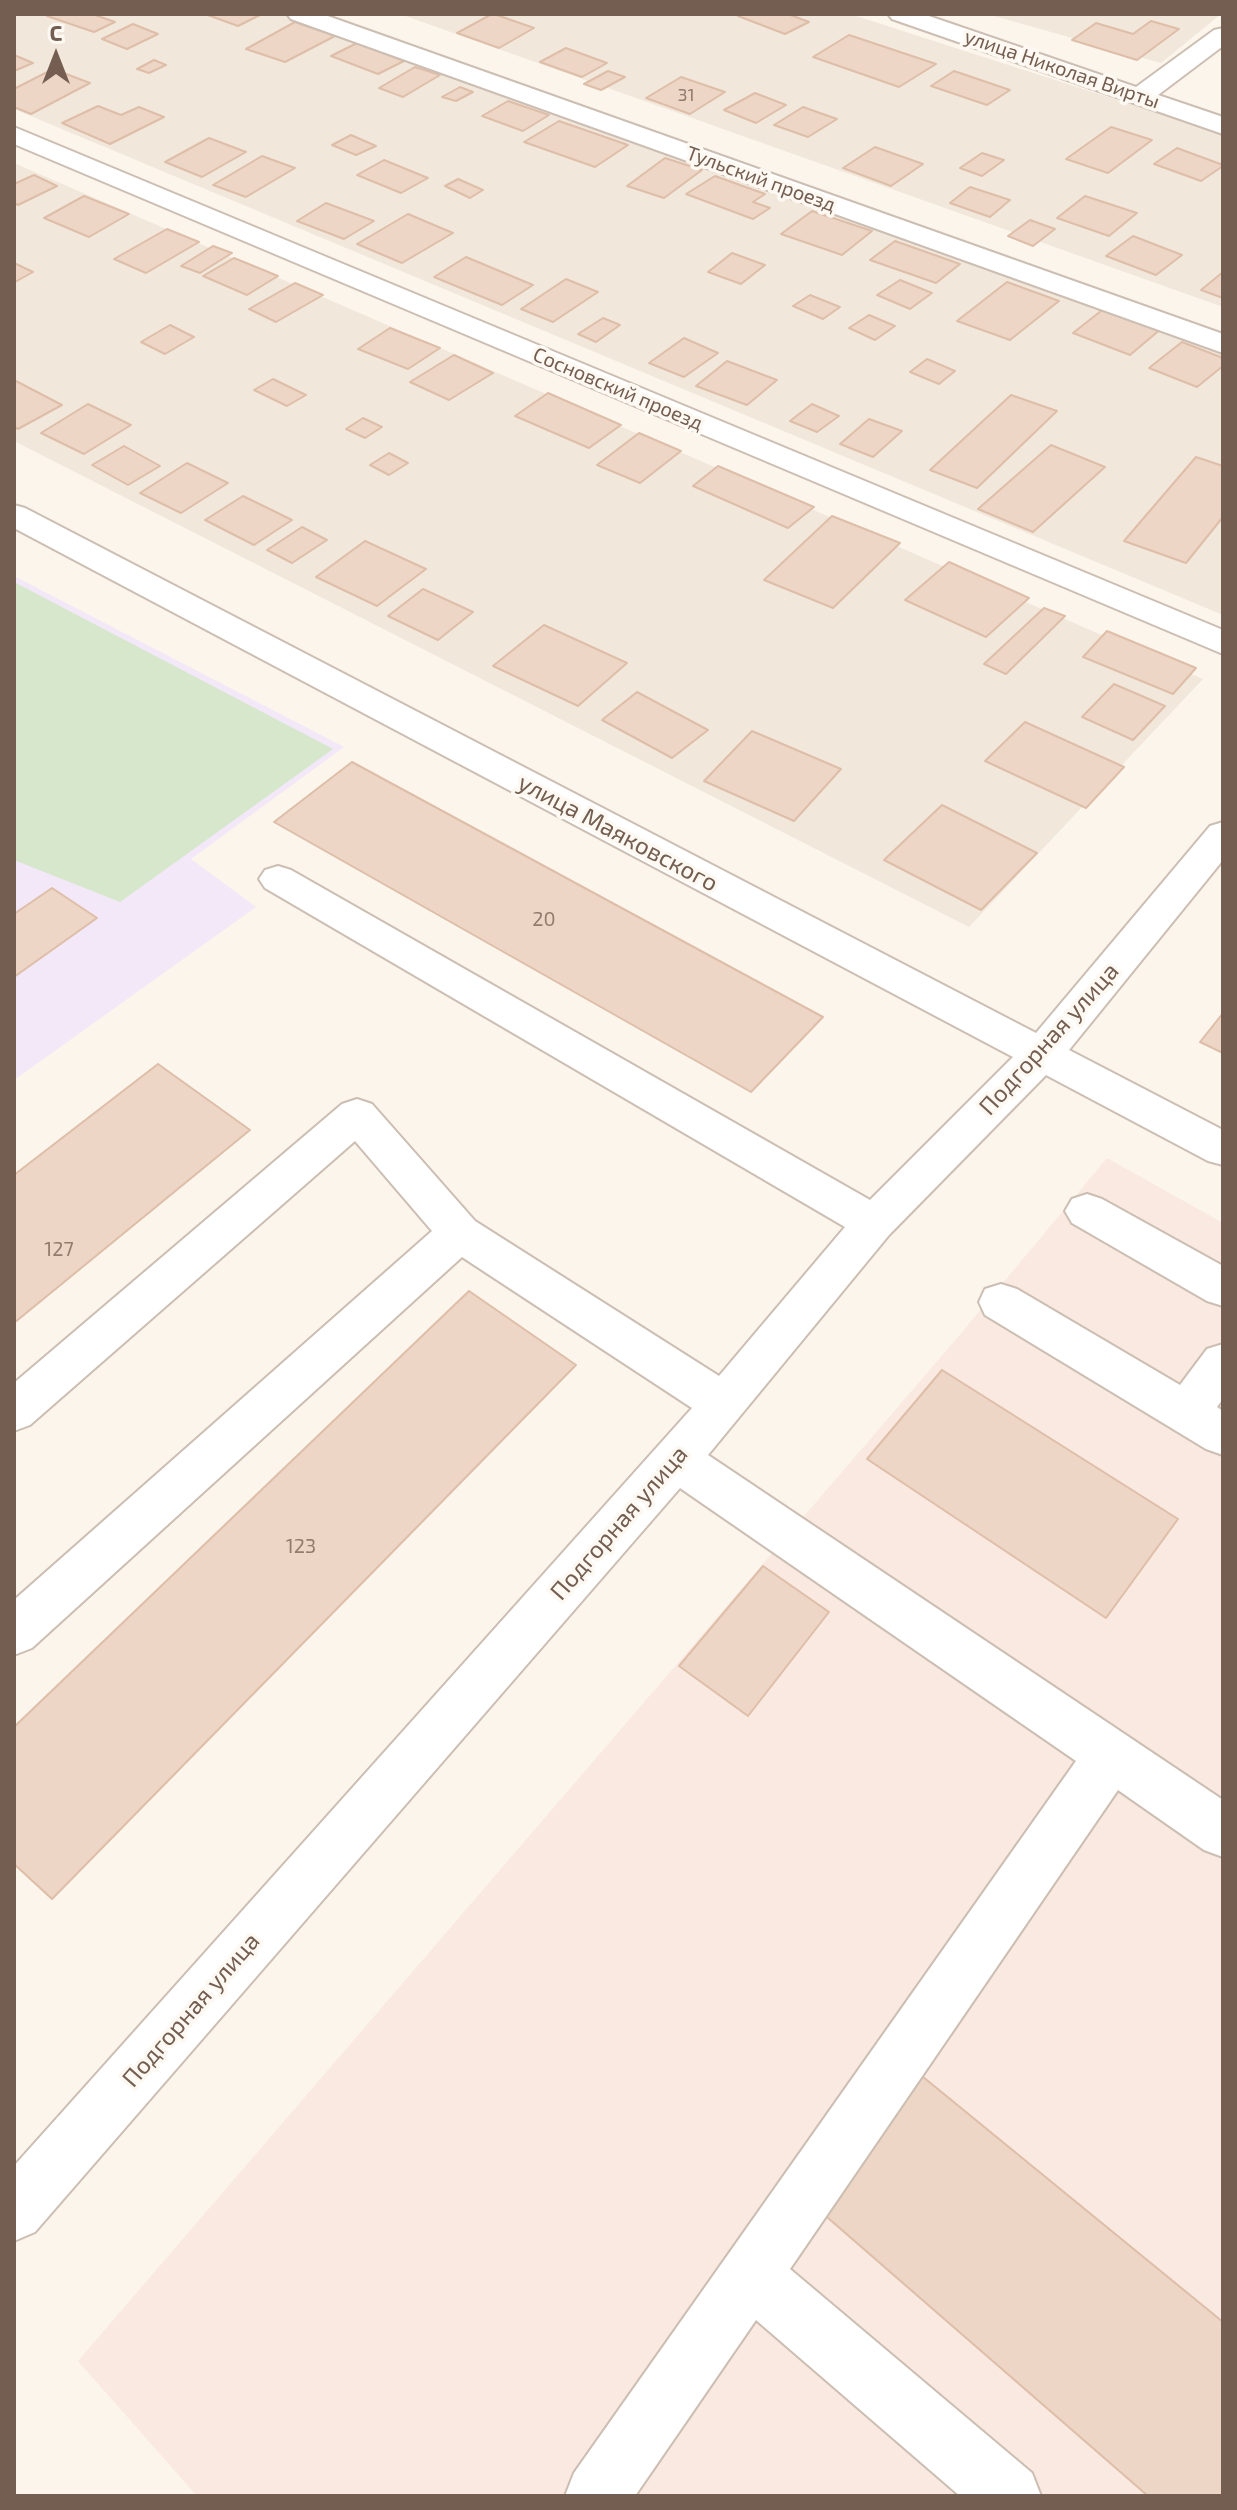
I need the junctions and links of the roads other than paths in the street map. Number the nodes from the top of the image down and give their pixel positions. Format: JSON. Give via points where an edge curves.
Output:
{"nodes":[{"id":1,"x":299,"y":14,"type":"edge"},
{"id":2,"x":900,"y":14,"type":"edge"},
{"id":3,"x":1223,"y":35,"type":"edge"},
{"id":4,"x":1140,"y":96,"type":"junction"},
{"id":5,"x":1223,"y":126,"type":"edge"},
{"id":6,"x":14,"y":135,"type":"edge"},
{"id":7,"x":1223,"y":344,"type":"edge"},
{"id":8,"x":14,"y":515,"type":"edge"},
{"id":9,"x":1223,"y":643,"type":"edge"},
{"id":10,"x":1223,"y":835,"type":"edge"},
{"id":11,"x":278,"y":879,"type":"dead end"},
{"id":12,"x":1041,"y":1055,"type":"junction"},
{"id":13,"x":1223,"y":1149,"type":"edge"},
{"id":14,"x":1087,"y":1211,"type":"dead end"},
{"id":15,"x":874,"y":1223,"type":"junction"},
{"id":16,"x":460,"y":1233,"type":"junction"},
{"id":17,"x":1223,"y":1288,"type":"edge"},
{"id":18,"x":1001,"y":1302,"type":"dead end"},
{"id":19,"x":1223,"y":1363,"type":"edge"},
{"id":20,"x":724,"y":1404,"type":"junction"},
{"id":21,"x":14,"y":1411,"type":"edge"},
{"id":22,"x":1205,"y":1424,"type":"edge"},
{"id":23,"x":675,"y":1459,"type":"junction"},
{"id":24,"x":14,"y":1632,"type":"edge"},
{"id":25,"x":1111,"y":1755,"type":"junction"},
{"id":26,"x":1223,"y":1831,"type":"edge"},
{"id":27,"x":14,"y":2211,"type":"edge"},
{"id":28,"x":750,"y":2275,"type":"junction"},
{"id":29,"x":597,"y":2496,"type":"edge"},
{"id":30,"x":1009,"y":2496,"type":"edge"}],
"edges":[{"from":1,"to":7,"type":"street","name":"Тульский проезд"},
{"from":2,"to":4,"type":"street","name":"улица Николая Вирты"},
{"from":3,"to":4,"type":"street"},
{"from":4,"to":5,"type":"street","name":"улица Николая Вирты"},
{"from":6,"to":9,"type":"street","name":"Сосновский проезд"},
{"from":8,"to":12,"type":"street","name":"улица Маяковского"},
{"from":10,"to":12,"type":"street","name":"Подгорная улица"},
{"from":11,"to":15,"type":"street"},
{"from":12,"to":13,"type":"street","name":"улица Маяковского"},
{"from":12,"to":15,"type":"street","name":"Подгорная улица"},
{"from":14,"to":17,"type":"street"},
{"from":15,"to":20,"type":"street","name":"Подгорная улица"},
{"from":16,"to":20,"type":"street"},
{"from":16,"to":21,"type":"street","via":[[357,1115]]},
{"from":16,"to":24,"type":"street"},
{"from":18,"to":22,"type":"street"},
{"from":19,"to":22,"type":"street"},
{"from":20,"to":23,"type":"street","name":"Подгорная улица"},
{"from":23,"to":25,"type":"street"},
{"from":23,"to":27,"type":"street","name":"Подгорная улица"},
{"from":25,"to":26,"type":"street"},
{"from":25,"to":28,"type":"street"},
{"from":28,"to":29,"type":"street"},
{"from":28,"to":30,"type":"street"}]}
